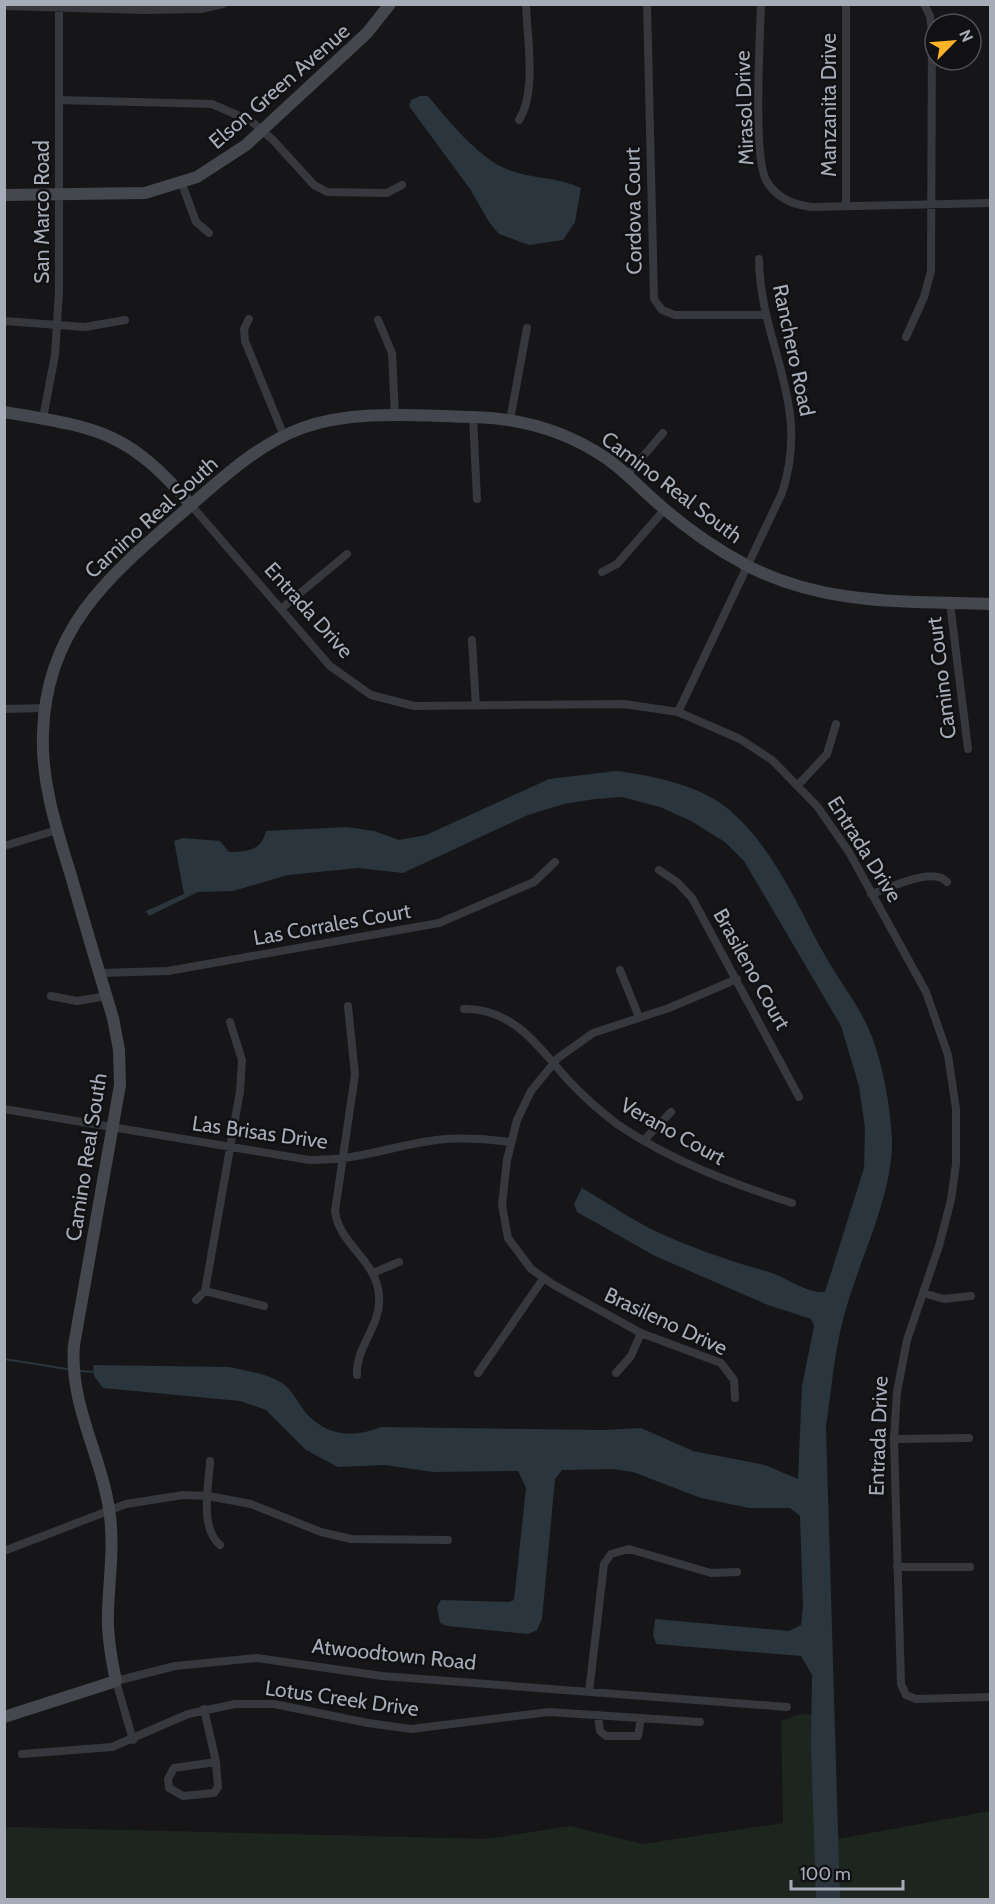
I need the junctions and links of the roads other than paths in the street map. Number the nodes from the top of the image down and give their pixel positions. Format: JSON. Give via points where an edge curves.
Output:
{"nodes":[{"id":1,"x":223,"y":4,"type":"edge"},
{"id":2,"x":390,"y":4,"type":"edge"},
{"id":3,"x":526,"y":4,"type":"edge"},
{"id":4,"x":647,"y":4,"type":"edge"},
{"id":5,"x":761,"y":4,"type":"edge"},
{"id":6,"x":846,"y":4,"type":"edge"},
{"id":7,"x":924,"y":4,"type":"edge"},
{"id":8,"x":4,"y":6,"type":"edge"},
{"id":9,"x":59,"y":6,"type":"edge"},
{"id":10,"x":59,"y":100,"type":"junction"},
{"id":11,"x":519,"y":120,"type":"dead end"},
{"id":12,"x":263,"y":130,"type":"junction"},
{"id":13,"x":182,"y":184,"type":"junction"},
{"id":14,"x":402,"y":185,"type":"dead end"},
{"id":15,"x":4,"y":195,"type":"edge"},
{"id":16,"x":59,"y":195,"type":"junction"},
{"id":17,"x":990,"y":204,"type":"edge"},
{"id":18,"x":931,"y":205,"type":"junction"},
{"id":19,"x":846,"y":206,"type":"junction"},
{"id":20,"x":209,"y":232,"type":"dead end"},
{"id":21,"x":759,"y":259,"type":"dead end"},
{"id":22,"x":765,"y":315,"type":"junction"},
{"id":23,"x":249,"y":319,"type":"dead end"},
{"id":24,"x":125,"y":320,"type":"dead end"},
{"id":25,"x":4,"y":321,"type":"edge"},
{"id":26,"x":378,"y":321,"type":"dead end"},
{"id":27,"x":58,"y":325,"type":"junction"},
{"id":28,"x":527,"y":328,"type":"dead end"},
{"id":29,"x":906,"y":337,"type":"dead end"},
{"id":30,"x":4,"y":412,"type":"edge"},
{"id":31,"x":395,"y":415,"type":"junction"},
{"id":32,"x":473,"y":417,"type":"junction"},
{"id":33,"x":43,"y":418,"type":"junction"},
{"id":34,"x":510,"y":420,"type":"junction"},
{"id":35,"x":663,"y":433,"type":"dead end"},
{"id":36,"x":284,"y":435,"type":"junction"},
{"id":37,"x":627,"y":475,"type":"junction"},
{"id":38,"x":477,"y":499,"type":"dead end"},
{"id":39,"x":191,"y":505,"type":"junction"},
{"id":40,"x":665,"y":509,"type":"junction"},
{"id":41,"x":347,"y":554,"type":"dead end"},
{"id":42,"x":747,"y":566,"type":"junction"},
{"id":43,"x":602,"y":572,"type":"dead end"},
{"id":44,"x":950,"y":603,"type":"junction"},
{"id":45,"x":990,"y":604,"type":"edge"},
{"id":46,"x":281,"y":609,"type":"junction"},
{"id":47,"x":472,"y":640,"type":"dead end"},
{"id":48,"x":476,"y":706,"type":"junction"},
{"id":49,"x":44,"y":708,"type":"junction"},
{"id":50,"x":4,"y":709,"type":"edge"},
{"id":51,"x":678,"y":712,"type":"junction"},
{"id":52,"x":836,"y":724,"type":"dead end"},
{"id":53,"x":968,"y":749,"type":"dead end"},
{"id":54,"x":799,"y":784,"type":"junction"},
{"id":55,"x":57,"y":830,"type":"junction"},
{"id":56,"x":4,"y":846,"type":"edge"},
{"id":57,"x":555,"y":862,"type":"dead end"},
{"id":58,"x":659,"y":870,"type":"dead end"},
{"id":59,"x":948,"y":882,"type":"dead end"},
{"id":60,"x":871,"y":894,"type":"junction"},
{"id":61,"x":620,"y":970,"type":"dead end"},
{"id":62,"x":100,"y":973,"type":"junction"},
{"id":63,"x":737,"y":979,"type":"junction"},
{"id":64,"x":51,"y":996,"type":"dead end"},
{"id":65,"x":107,"y":996,"type":"junction"},
{"id":66,"x":348,"y":1006,"type":"dead end"},
{"id":67,"x":464,"y":1009,"type":"dead end"},
{"id":68,"x":639,"y":1017,"type":"junction"},
{"id":69,"x":230,"y":1022,"type":"dead end"},
{"id":70,"x":554,"y":1063,"type":"junction"},
{"id":71,"x":800,"y":1097,"type":"dead end"},
{"id":72,"x":4,"y":1109,"type":"edge"},
{"id":73,"x":671,"y":1112,"type":"dead end"},
{"id":74,"x":113,"y":1128,"type":"junction"},
{"id":75,"x":644,"y":1140,"type":"junction"},
{"id":76,"x":510,"y":1142,"type":"junction"},
{"id":77,"x":231,"y":1147,"type":"junction"},
{"id":78,"x":343,"y":1160,"type":"junction"},
{"id":79,"x":792,"y":1203,"type":"dead end"},
{"id":80,"x":399,"y":1262,"type":"dead end"},
{"id":81,"x":373,"y":1273,"type":"junction"},
{"id":82,"x":543,"y":1279,"type":"junction"},
{"id":83,"x":205,"y":1291,"type":"junction"},
{"id":84,"x":923,"y":1293,"type":"junction"},
{"id":85,"x":971,"y":1296,"type":"dead end"},
{"id":86,"x":196,"y":1300,"type":"dead end"},
{"id":87,"x":264,"y":1306,"type":"dead end"},
{"id":88,"x":641,"y":1333,"type":"junction"},
{"id":89,"x":478,"y":1373,"type":"dead end"},
{"id":90,"x":616,"y":1373,"type":"dead end"},
{"id":91,"x":357,"y":1375,"type":"dead end"},
{"id":92,"x":735,"y":1398,"type":"dead end"},
{"id":93,"x":894,"y":1438,"type":"junction"},
{"id":94,"x":969,"y":1438,"type":"dead end"},
{"id":95,"x":210,"y":1461,"type":"dead end"},
{"id":96,"x":208,"y":1496,"type":"junction"},
{"id":97,"x":110,"y":1509,"type":"junction"},
{"id":98,"x":448,"y":1540,"type":"dead end"},
{"id":99,"x":220,"y":1545,"type":"dead end"},
{"id":100,"x":4,"y":1551,"type":"edge"},
{"id":101,"x":970,"y":1566,"type":"dead end"},
{"id":102,"x":897,"y":1567,"type":"junction"},
{"id":103,"x":737,"y":1572,"type":"dead end"},
{"id":104,"x":116,"y":1681,"type":"junction"},
{"id":105,"x":589,"y":1692,"type":"junction"},
{"id":106,"x":990,"y":1697,"type":"edge"},
{"id":107,"x":787,"y":1707,"type":"dead end"},
{"id":108,"x":204,"y":1709,"type":"junction"},
{"id":109,"x":598,"y":1715,"type":"junction"},
{"id":110,"x":4,"y":1717,"type":"edge"},
{"id":111,"x":641,"y":1718,"type":"junction"},
{"id":112,"x":700,"y":1722,"type":"dead end"},
{"id":113,"x":133,"y":1740,"type":"junction"},
{"id":114,"x":22,"y":1754,"type":"dead end"},
{"id":115,"x":216,"y":1762,"type":"junction"}],
"edges":[{"from":1,"to":9,"type":"street","via":[[201,9]]},
{"from":2,"to":12,"type":"street","name":"Elson Green Avenue","via":[[367,33]]},
{"from":3,"to":11,"type":"street","via":[[529,93]]},
{"from":4,"to":22,"type":"street","name":"Cordova Court","via":[[654,299],[662,310],[675,315]]},
{"from":5,"to":19,"type":"street","name":"Mirasol Drive","via":[[763,173],[778,195],[793,203]]},
{"from":6,"to":19,"type":"street","name":"Manzanita Drive"},
{"from":7,"to":18,"type":"street","via":[[932,31]]},
{"from":8,"to":9,"type":"street"},
{"from":9,"to":10,"type":"street","name":"San Marco Road"},
{"from":10,"to":12,"type":"street","via":[[212,104],[239,113]]},
{"from":10,"to":16,"type":"street","name":"San Marco Road"},
{"from":12,"to":13,"type":"street","name":"Elson Green Avenue","via":[[230,158]]},
{"from":12,"to":14,"type":"street","via":[[314,185],[327,192],[387,193]]},
{"from":13,"to":16,"type":"street","name":"Elson Green Avenue","via":[[136,194]]},
{"from":13,"to":20,"type":"street","via":[[196,222]]},
{"from":15,"to":16,"type":"street","name":"Elson Green Avenue"},
{"from":16,"to":27,"type":"street","name":"San Marco Road"},
{"from":17,"to":18,"type":"street","name":"Mirasol Drive"},
{"from":18,"to":19,"type":"street","name":"Mirasol Drive"},
{"from":18,"to":29,"type":"street","via":[[930,280]]},
{"from":21,"to":22,"type":"street","name":"Ranchero Road"},
{"from":22,"to":42,"type":"street","name":"Ranchero Road","via":[[785,377],[793,445],[782,493]]},
{"from":23,"to":36,"type":"street","via":[[244,341]]},
{"from":24,"to":27,"type":"street","via":[[85,327]]},
{"from":25,"to":27,"type":"street"},
{"from":26,"to":31,"type":"street","via":[[392,353]]},
{"from":27,"to":33,"type":"street","name":"San Marco Road"},
{"from":28,"to":34,"type":"street"},
{"from":30,"to":33,"type":"street","name":"Entrada Drive"},
{"from":31,"to":32,"type":"street","name":"Camino Real South"},
{"from":31,"to":36,"type":"street","name":"Camino Real South","via":[[337,420]]},
{"from":32,"to":34,"type":"street","name":"Camino Real South"},
{"from":32,"to":38,"type":"street"},
{"from":33,"to":39,"type":"street","name":"Entrada Drive","via":[[93,429],[122,441],[163,471]]},
{"from":34,"to":37,"type":"street","name":"Camino Real South","via":[[565,435]]},
{"from":35,"to":37,"type":"street"},
{"from":36,"to":39,"type":"street","name":"Camino Real South"},
{"from":37,"to":40,"type":"street","name":"Camino Real South"},
{"from":39,"to":46,"type":"street","name":"Entrada Drive"},
{"from":39,"to":49,"type":"street","name":"Camino Real South","via":[[122,564],[89,600],[59,653]]},
{"from":40,"to":42,"type":"street","name":"Camino Real South"},
{"from":40,"to":43,"type":"street","via":[[617,564]]},
{"from":41,"to":46,"type":"street"},
{"from":42,"to":44,"type":"street","name":"Camino Real South","via":[[791,584],[846,598]]},
{"from":42,"to":51,"type":"street","name":"Ranchero Road"},
{"from":44,"to":45,"type":"street","name":"Camino Real South"},
{"from":44,"to":53,"type":"street","name":"Camino Court"},
{"from":46,"to":48,"type":"street","name":"Entrada Drive","via":[[330,666],[371,695],[414,706]]},
{"from":47,"to":48,"type":"street"},
{"from":48,"to":51,"type":"street","name":"Entrada Drive","via":[[624,704]]},
{"from":49,"to":50,"type":"street"},
{"from":49,"to":55,"type":"street","name":"Camino Real South","via":[[45,779]]},
{"from":51,"to":54,"type":"street","name":"Entrada Drive","via":[[717,727],[758,750]]},
{"from":52,"to":54,"type":"street","via":[[827,754]]},
{"from":54,"to":60,"type":"street","name":"Entrada Drive","via":[[834,828]]},
{"from":55,"to":56,"type":"street"},
{"from":55,"to":62,"type":"street","name":"Camino Real South"},
{"from":57,"to":62,"type":"street","name":"Las Corrales Court","via":[[534,882],[439,923],[168,971]]},
{"from":58,"to":63,"type":"street","name":"Brasileno Court","via":[[692,898]]},
{"from":59,"to":60,"type":"street","via":[[930,874]]},
{"from":60,"to":84,"type":"street","name":"Entrada Drive","via":[[926,992],[948,1055],[955,1095],[953,1187]]},
{"from":61,"to":68,"type":"street"},
{"from":62,"to":65,"type":"street","name":"Camino Real South"},
{"from":63,"to":68,"type":"street","name":"Brasileno Drive"},
{"from":63,"to":71,"type":"street","name":"Brasileno Court"},
{"from":64,"to":65,"type":"street","via":[[77,1001]]},
{"from":65,"to":74,"type":"street","name":"Camino Real South","via":[[120,1050],[120,1085]]},
{"from":66,"to":78,"type":"street","via":[[355,1075]]},
{"from":67,"to":70,"type":"street","name":"Verano Court","via":[[500,1015],[526,1033]]},
{"from":68,"to":70,"type":"street","name":"Brasileno Drive","via":[[593,1033]]},
{"from":69,"to":77,"type":"street","via":[[242,1065]]},
{"from":70,"to":75,"type":"street","name":"Verano Court","via":[[602,1112]]},
{"from":70,"to":76,"type":"street","name":"Brasileno Drive","via":[[531,1091]]},
{"from":72,"to":74,"type":"street","name":"Las Brisas Drive"},
{"from":73,"to":75,"type":"street"},
{"from":74,"to":77,"type":"street","name":"Las Brisas Drive"},
{"from":74,"to":97,"type":"street","name":"Camino Real South","via":[[73,1352],[78,1403]]},
{"from":75,"to":79,"type":"street","name":"Verano Court","via":[[717,1177]]},
{"from":76,"to":78,"type":"street","name":"Las Brisas Drive","via":[[435,1140]]},
{"from":76,"to":82,"type":"street","name":"Brasileno Drive","via":[[502,1205],[504,1227],[518,1255]]},
{"from":77,"to":78,"type":"street","name":"Las Brisas Drive","via":[[309,1160]]},
{"from":77,"to":83,"type":"street"},
{"from":78,"to":81,"type":"street","via":[[336,1222]]},
{"from":80,"to":81,"type":"street"},
{"from":81,"to":91,"type":"street","via":[[379,1295],[377,1316],[358,1360]]},
{"from":82,"to":88,"type":"street","name":"Brasileno Drive"},
{"from":82,"to":89,"type":"street"},
{"from":83,"to":86,"type":"street"},
{"from":83,"to":87,"type":"street"},
{"from":84,"to":85,"type":"street","via":[[944,1299]]},
{"from":84,"to":93,"type":"street","name":"Entrada Drive","via":[[901,1366]]},
{"from":88,"to":90,"type":"street","via":[[631,1356]]},
{"from":88,"to":92,"type":"street","name":"Brasileno Drive","via":[[721,1363],[734,1380]]},
{"from":93,"to":94,"type":"street"},
{"from":93,"to":102,"type":"street","name":"Entrada Drive"},
{"from":95,"to":96,"type":"street"},
{"from":96,"to":97,"type":"street","via":[[162,1497]]},
{"from":96,"to":98,"type":"street","via":[[251,1504],[344,1538]]},
{"from":96,"to":99,"type":"street","via":[[209,1531]]},
{"from":97,"to":100,"type":"street"},
{"from":97,"to":104,"type":"street","name":"Camino Real South","via":[[113,1564],[108,1634]]},
{"from":101,"to":102,"type":"street"},
{"from":102,"to":106,"type":"street","name":"Entrada Drive","via":[[901,1684],[911,1698]]},
{"from":103,"to":105,"type":"street","via":[[711,1573],[628,1549],[611,1554],[604,1564]]},
{"from":104,"to":105,"type":"street","name":"Atwoodtown Road","via":[[175,1666],[257,1658],[382,1676]]},
{"from":104,"to":110,"type":"street","name":"Atwoodtown Road"},
{"from":104,"to":113,"type":"street","name":"Camino Real South"},
{"from":105,"to":107,"type":"street","name":"Atwoodtown Road"},
{"from":108,"to":109,"type":"street","name":"Lotus Creek Drive","via":[[274,1704],[411,1729],[525,1713]]},
{"from":108,"to":113,"type":"street","name":"Lotus Creek Drive"},
{"from":108,"to":115,"type":"street"},
{"from":109,"to":111,"type":"street","name":"Lotus Creek Drive"},
{"from":109,"to":111,"type":"street","via":[[600,1731],[606,1736],[638,1736]]},
{"from":111,"to":112,"type":"street","name":"Lotus Creek Drive"},
{"from":113,"to":114,"type":"street","name":"Lotus Creek Drive","via":[[102,1749]]},
{"from":115,"to":115,"type":"street","via":[[218,1787],[214,1792],[183,1796],[169,1788],[168,1779],[174,1768]]}]}
